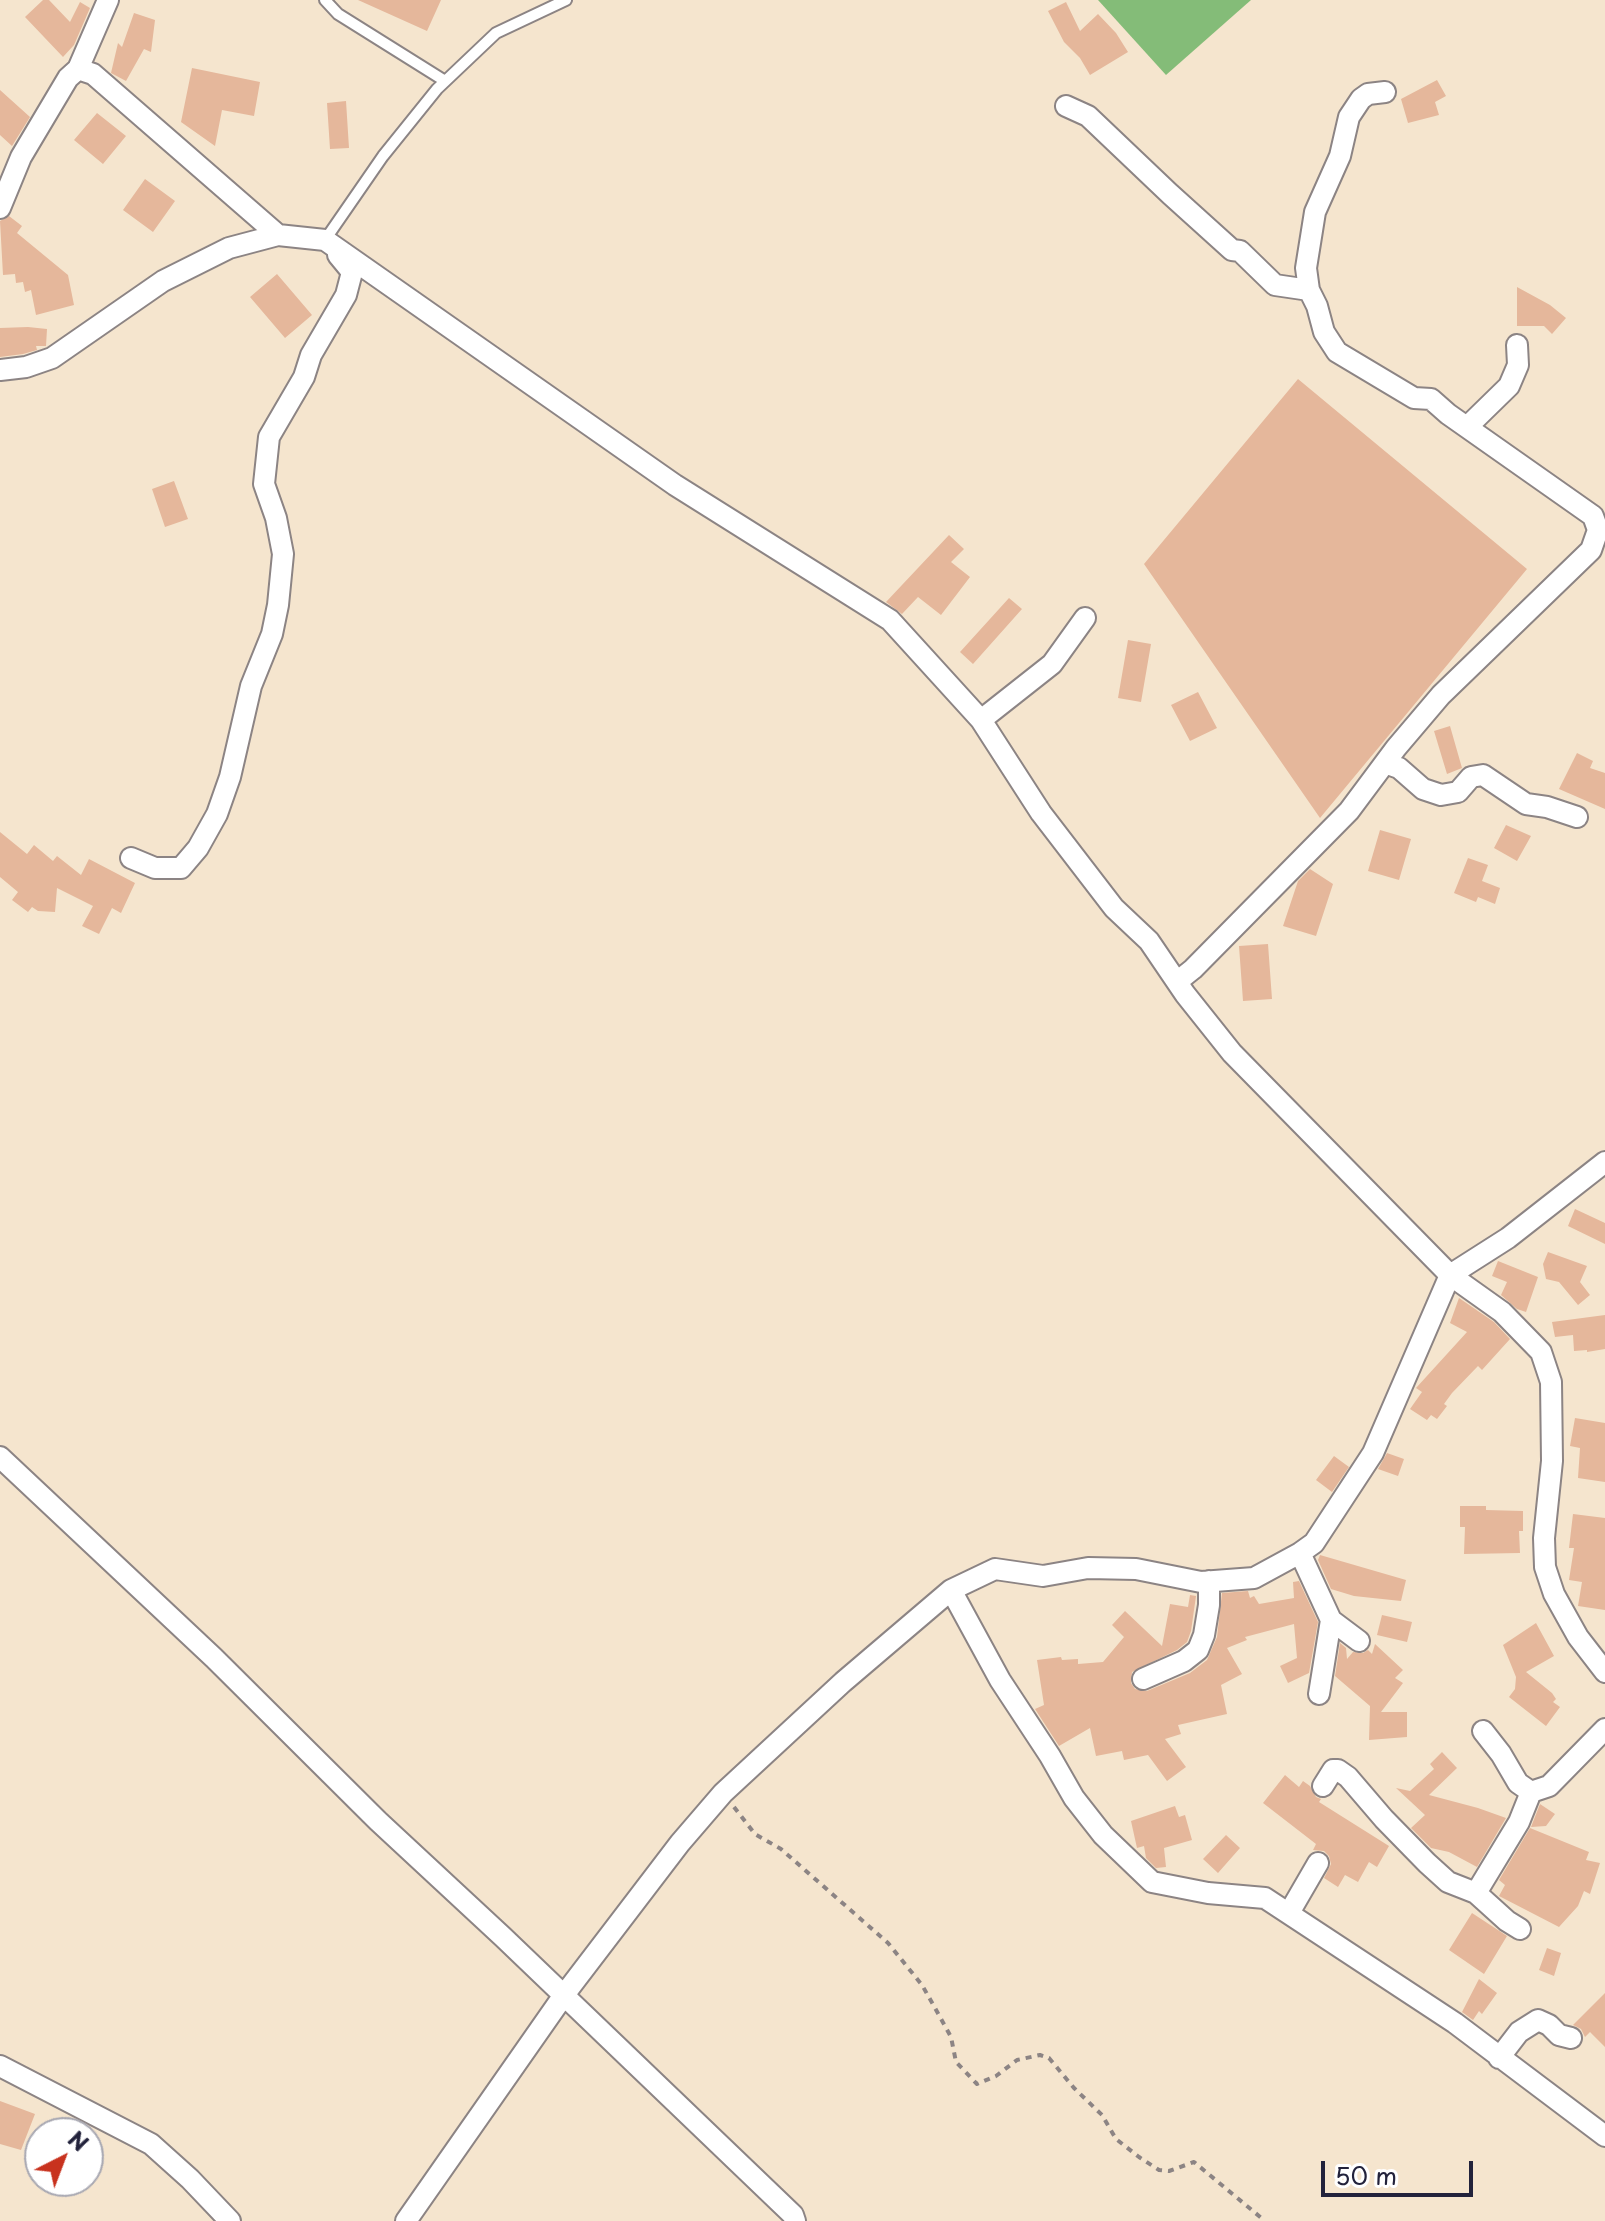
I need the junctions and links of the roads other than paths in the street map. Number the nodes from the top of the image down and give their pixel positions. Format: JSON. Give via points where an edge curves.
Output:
{"nodes":[{"id":1,"x":108,"y":0,"type":"edge"},
{"id":2,"x":325,"y":0,"type":"edge"},
{"id":3,"x":566,"y":0,"type":"edge"},
{"id":4,"x":78,"y":69,"type":"junction"},
{"id":5,"x":445,"y":81,"type":"junction"},
{"id":6,"x":1385,"y":92,"type":"dead end"},
{"id":7,"x":1066,"y":106,"type":"dead end"},
{"id":8,"x":0,"y":208,"type":"edge"},
{"id":9,"x":278,"y":235,"type":"junction"},
{"id":10,"x":325,"y":240,"type":"junction"},
{"id":11,"x":1309,"y":290,"type":"junction"},
{"id":12,"x":1517,"y":345,"type":"dead end"},
{"id":13,"x":0,"y":370,"type":"edge"},
{"id":14,"x":1467,"y":427,"type":"junction"},
{"id":15,"x":1599,"y":543,"type":"edge"},
{"id":16,"x":1085,"y":618,"type":"dead end"},
{"id":17,"x":981,"y":720,"type":"junction"},
{"id":18,"x":1385,"y":763,"type":"junction"},
{"id":19,"x":1577,"y":817,"type":"dead end"},
{"id":20,"x":131,"y":858,"type":"dead end"},
{"id":21,"x":1178,"y":981,"type":"junction"},
{"id":22,"x":1605,"y":1162,"type":"edge"},
{"id":23,"x":1450,"y":1275,"type":"junction"},
{"id":24,"x":0,"y":1457,"type":"edge"},
{"id":25,"x":1300,"y":1553,"type":"junction"},
{"id":26,"x":1209,"y":1581,"type":"junction"},
{"id":27,"x":951,"y":1590,"type":"junction"},
{"id":28,"x":1331,"y":1620,"type":"junction"},
{"id":29,"x":1359,"y":1641,"type":"dead end"},
{"id":30,"x":1605,"y":1672,"type":"edge"},
{"id":31,"x":1143,"y":1679,"type":"dead end"},
{"id":32,"x":1319,"y":1694,"type":"dead end"},
{"id":33,"x":1605,"y":1729,"type":"edge"},
{"id":34,"x":1483,"y":1731,"type":"dead end"},
{"id":35,"x":1323,"y":1786,"type":"dead end"},
{"id":36,"x":1531,"y":1792,"type":"junction"},
{"id":37,"x":1318,"y":1863,"type":"dead end"},
{"id":38,"x":1476,"y":1893,"type":"junction"},
{"id":39,"x":1289,"y":1913,"type":"junction"},
{"id":40,"x":1520,"y":1929,"type":"dead end"},
{"id":41,"x":564,"y":1995,"type":"junction"},
{"id":42,"x":1571,"y":2038,"type":"dead end"},
{"id":43,"x":1499,"y":2058,"type":"junction"},
{"id":44,"x":0,"y":2066,"type":"edge"},
{"id":45,"x":1605,"y":2136,"type":"edge"},
{"id":46,"x":230,"y":2221,"type":"edge"},
{"id":47,"x":406,"y":2221,"type":"edge"},
{"id":48,"x":795,"y":2221,"type":"edge"}],
"edges":[{"from":1,"to":4,"type":"street"},
{"from":2,"to":5,"type":"lane","via":[[338,14]]},
{"from":3,"to":5,"type":"lane","via":[[496,33]]},
{"from":4,"to":8,"type":"street","via":[[21,157]]},
{"from":4,"to":9,"type":"street","via":[[93,74]]},
{"from":5,"to":10,"type":"lane","via":[[383,156]]},
{"from":6,"to":11,"type":"street","via":[[1368,94],[1349,117],[1340,156],[1310,229]]},
{"from":7,"to":11,"type":"street","via":[[1088,116],[1275,285]]},
{"from":9,"to":10,"type":"street"},
{"from":9,"to":13,"type":"street","via":[[229,248],[163,281],[52,358]]},
{"from":10,"to":17,"type":"street","via":[[675,485],[890,620]]},
{"from":10,"to":20,"type":"street","via":[[352,272],[346,295],[269,437],[264,484],[283,554],[278,605],[251,686],[230,777],[217,814],[181,868],[155,868]]},
{"from":11,"to":14,"type":"street","via":[[1337,352],[1414,398],[1431,399]]},
{"from":12,"to":14,"type":"street","via":[[1518,365],[1509,386]]},
{"from":14,"to":15,"type":"street","via":[[1593,516]]},
{"from":15,"to":18,"type":"street","via":[[1441,695]]},
{"from":16,"to":17,"type":"street","via":[[1052,664]]},
{"from":17,"to":21,"type":"street","via":[[1050,825]]},
{"from":18,"to":19,"type":"street","via":[[1441,795],[1458,792],[1471,777],[1483,775],[1526,804]]},
{"from":18,"to":21,"type":"street","via":[[1311,852]]},
{"from":21,"to":23,"type":"street","via":[[1232,1053]]},
{"from":22,"to":23,"type":"street","via":[[1508,1238]]},
{"from":23,"to":25,"type":"street","via":[[1373,1453],[1314,1543]]},
{"from":23,"to":30,"type":"street","via":[[1502,1312],[1541,1352],[1551,1382],[1545,1567],[1578,1637]]},
{"from":24,"to":41,"type":"street"},
{"from":25,"to":26,"type":"street","via":[[1254,1578]]},
{"from":25,"to":28,"type":"street"},
{"from":26,"to":27,"type":"street","via":[[1136,1569],[1088,1568],[1043,1576],[995,1569]]},
{"from":26,"to":31,"type":"street","via":[[1207,1620],[1198,1650]]},
{"from":27,"to":39,"type":"street","via":[[1074,1798],[1152,1882],[1265,1898]]},
{"from":27,"to":41,"type":"street","via":[[723,1793]]},
{"from":28,"to":29,"type":"street"},
{"from":28,"to":32,"type":"street"},
{"from":33,"to":36,"type":"street","via":[[1549,1786]]},
{"from":34,"to":36,"type":"street","via":[[1518,1783]]},
{"from":35,"to":38,"type":"street","via":[[1338,1770],[1448,1882]]},
{"from":36,"to":38,"type":"street"},
{"from":37,"to":39,"type":"street"},
{"from":38,"to":40,"type":"street"},
{"from":39,"to":43,"type":"street"},
{"from":41,"to":47,"type":"street"},
{"from":41,"to":48,"type":"street"},
{"from":42,"to":43,"type":"street","via":[[1538,2020],[1519,2032]]},
{"from":43,"to":45,"type":"street"},
{"from":44,"to":46,"type":"street","via":[[151,2144]]}]}
